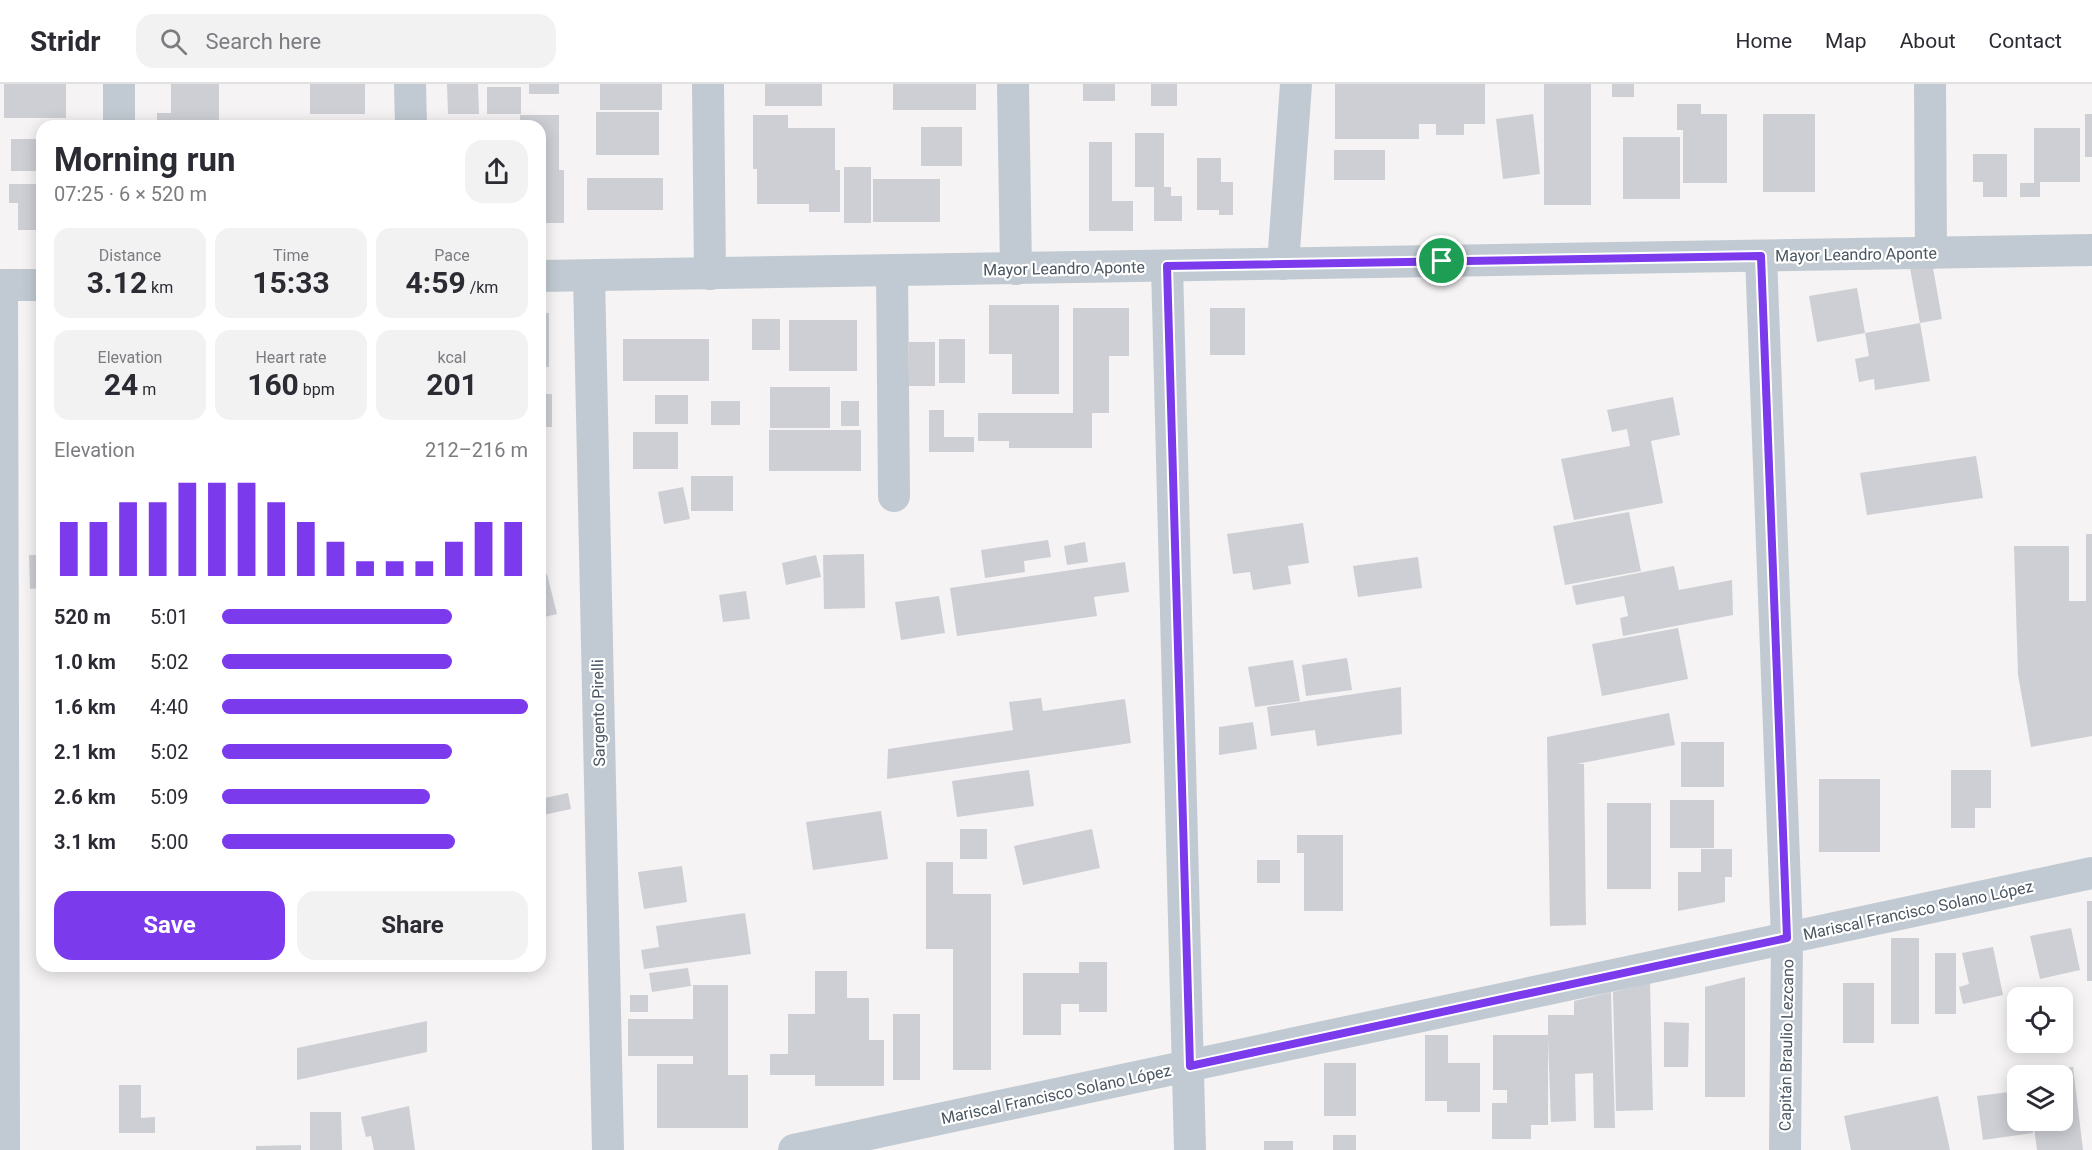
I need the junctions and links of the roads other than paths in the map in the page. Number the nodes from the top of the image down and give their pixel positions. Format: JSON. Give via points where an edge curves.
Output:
{"nodes":[{"id":1,"x":119,"y":84,"type":"edge"},
{"id":2,"x":410,"y":84,"type":"edge"},
{"id":3,"x":708,"y":84,"type":"edge"},
{"id":4,"x":1012,"y":84,"type":"edge"},
{"id":5,"x":1296,"y":84,"type":"edge"},
{"id":6,"x":1930,"y":84,"type":"edge"},
{"id":7,"x":119,"y":120,"type":"edge"},
{"id":8,"x":411,"y":120,"type":"edge"},
{"id":9,"x":2092,"y":250,"type":"edge"},
{"id":10,"x":1931,"y":253,"type":"junction"},
{"id":11,"x":1761,"y":256,"type":"junction"},
{"id":12,"x":1283,"y":264,"type":"junction"},
{"id":13,"x":1167,"y":266,"type":"junction"},
{"id":14,"x":1016,"y":269,"type":"junction"},
{"id":15,"x":892,"y":270,"type":"junction"},
{"id":16,"x":710,"y":274,"type":"junction"},
{"id":17,"x":546,"y":276,"type":"edge"},
{"id":18,"x":589,"y":276,"type":"junction"},
{"id":19,"x":1,"y":285,"type":"edge"},
{"id":20,"x":36,"y":285,"type":"edge"},
{"id":21,"x":894,"y":496,"type":"dead end"},
{"id":22,"x":2092,"y":873,"type":"edge"},
{"id":23,"x":1787,"y":938,"type":"junction"},
{"id":24,"x":1190,"y":1066,"type":"junction"},
{"id":25,"x":4,"y":1150,"type":"edge"},
{"id":26,"x":608,"y":1150,"type":"edge"},
{"id":27,"x":794,"y":1150,"type":"edge"},
{"id":28,"x":1190,"y":1150,"type":"edge"},
{"id":29,"x":1785,"y":1150,"type":"edge"}],
"edges":[{"from":1,"to":7,"type":"street"},
{"from":2,"to":8,"type":"street"},
{"from":3,"to":16,"type":"street"},
{"from":4,"to":14,"type":"street"},
{"from":5,"to":12,"type":"street"},
{"from":6,"to":10,"type":"street"},
{"from":9,"to":10,"type":"street","name":"Mayor Leandro Aponte"},
{"from":10,"to":11,"type":"street","name":"Mayor Leandro Aponte"},
{"from":11,"to":12,"type":"street","name":"Mayor Leandro Aponte"},
{"from":11,"to":23,"type":"street","name":"Capitán Braulio Lezcano"},
{"from":12,"to":13,"type":"street","name":"Mayor Leandro Aponte"},
{"from":13,"to":14,"type":"street","name":"Mayor Leandro Aponte"},
{"from":13,"to":24,"type":"street"},
{"from":14,"to":15,"type":"street","name":"Mayor Leandro Aponte"},
{"from":15,"to":16,"type":"street","name":"Mayor Leandro Aponte"},
{"from":15,"to":21,"type":"street"},
{"from":16,"to":18,"type":"street","name":"Mayor Leandro Aponte"},
{"from":17,"to":18,"type":"street","name":"Mayor Leandro Aponte"},
{"from":18,"to":26,"type":"street","name":"Sargento Pirelli"},
{"from":19,"to":20,"type":"street"},
{"from":19,"to":25,"type":"street"},
{"from":22,"to":23,"type":"street","name":"Mariscal Francisco Solano López"},
{"from":23,"to":24,"type":"street","name":"Mariscal Francisco Solano López"},
{"from":23,"to":29,"type":"street","name":"Capitán Braulio Lezcano"},
{"from":24,"to":27,"type":"street","name":"Mariscal Francisco Solano López"},
{"from":24,"to":28,"type":"street"}]}
